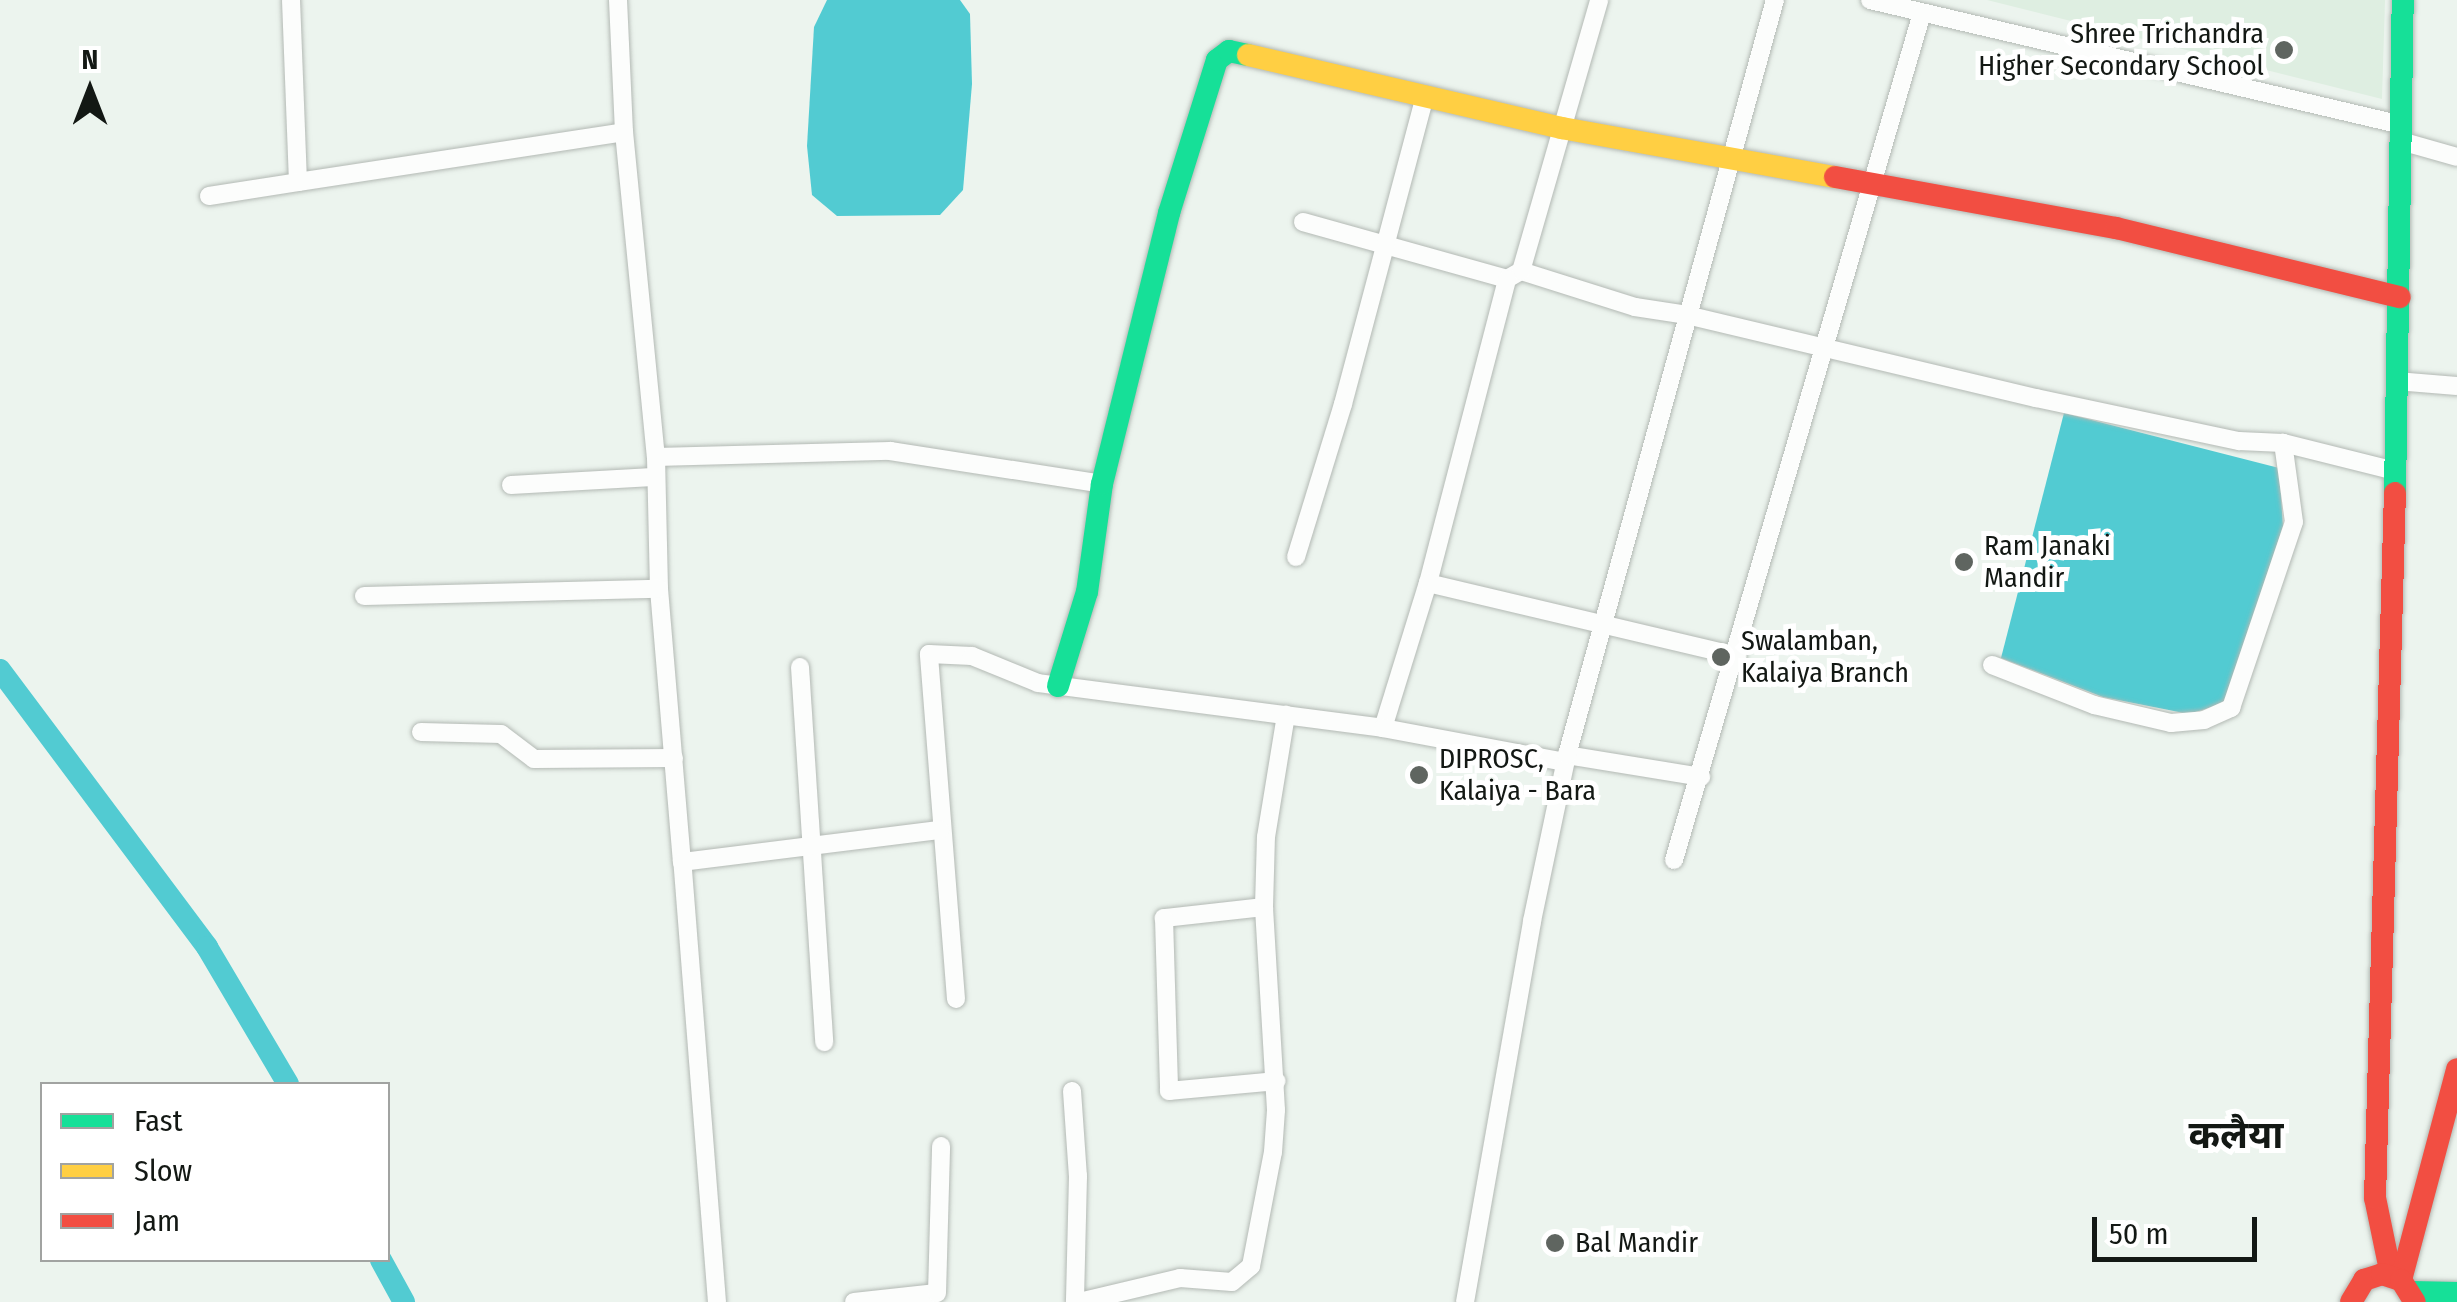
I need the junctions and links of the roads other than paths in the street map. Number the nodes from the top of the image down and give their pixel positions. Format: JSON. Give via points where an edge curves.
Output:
{"nodes":[{"id":1,"x":291,"y":0,"type":"edge"},
{"id":2,"x":618,"y":0,"type":"edge"},
{"id":3,"x":1599,"y":0,"type":"edge"},
{"id":4,"x":1775,"y":0,"type":"edge"},
{"id":5,"x":1870,"y":0,"type":"edge"},
{"id":6,"x":2403,"y":0,"type":"edge"},
{"id":7,"x":1922,"y":13,"type":"junction"},
{"id":8,"x":1425,"y":96,"type":"junction"},
{"id":9,"x":1562,"y":128,"type":"junction"},
{"id":10,"x":624,"y":132,"type":"junction"},
{"id":11,"x":2401,"y":133,"type":"junction"},
{"id":12,"x":2457,"y":157,"type":"edge"},
{"id":13,"x":1733,"y":162,"type":"junction"},
{"id":14,"x":298,"y":182,"type":"junction"},
{"id":15,"x":1871,"y":186,"type":"junction"},
{"id":16,"x":210,"y":196,"type":"dead end"},
{"id":17,"x":1303,"y":222,"type":"dead end"},
{"id":18,"x":1382,"y":244,"type":"junction"},
{"id":19,"x":1514,"y":275,"type":"junction"},
{"id":20,"x":2400,"y":297,"type":"junction"},
{"id":21,"x":1687,"y":315,"type":"junction"},
{"id":22,"x":1825,"y":347,"type":"junction"},
{"id":23,"x":2396,"y":381,"type":"junction"},
{"id":24,"x":2457,"y":386,"type":"edge"},
{"id":25,"x":2283,"y":443,"type":"junction"},
{"id":26,"x":654,"y":467,"type":"junction"},
{"id":27,"x":2395,"y":471,"type":"junction"},
{"id":28,"x":1102,"y":484,"type":"junction"},
{"id":29,"x":511,"y":485,"type":"dead end"},
{"id":30,"x":1296,"y":557,"type":"dead end"},
{"id":31,"x":1428,"y":583,"type":"junction"},
{"id":32,"x":659,"y":589,"type":"junction"},
{"id":33,"x":364,"y":596,"type":"dead end"},
{"id":34,"x":1605,"y":627,"type":"junction"},
{"id":35,"x":1737,"y":656,"type":"junction"},
{"id":36,"x":1992,"y":665,"type":"dead end"},
{"id":37,"x":800,"y":666,"type":"dead end"},
{"id":38,"x":1058,"y":686,"type":"junction"},
{"id":39,"x":1286,"y":716,"type":"junction"},
{"id":40,"x":1383,"y":728,"type":"junction"},
{"id":41,"x":421,"y":732,"type":"dead end"},
{"id":42,"x":674,"y":758,"type":"junction"},
{"id":43,"x":1566,"y":758,"type":"junction"},
{"id":44,"x":1700,"y":777,"type":"junction"},
{"id":45,"x":940,"y":830,"type":"junction"},
{"id":46,"x":814,"y":846,"type":"junction"},
{"id":47,"x":1674,"y":860,"type":"dead end"},
{"id":48,"x":682,"y":862,"type":"junction"},
{"id":49,"x":1264,"y":907,"type":"junction"},
{"id":50,"x":956,"y":998,"type":"dead end"},
{"id":51,"x":824,"y":1042,"type":"dead end"},
{"id":52,"x":2457,"y":1069,"type":"edge"},
{"id":53,"x":1277,"y":1081,"type":"junction"},
{"id":54,"x":1072,"y":1090,"type":"dead end"},
{"id":55,"x":941,"y":1146,"type":"dead end"},
{"id":56,"x":2398,"y":1285,"type":"edge"},
{"id":57,"x":2457,"y":1295,"type":"edge"},
{"id":58,"x":717,"y":1302,"type":"edge"},
{"id":59,"x":854,"y":1302,"type":"edge"},
{"id":60,"x":1077,"y":1302,"type":"edge"},
{"id":61,"x":1464,"y":1302,"type":"edge"},
{"id":62,"x":2351,"y":1302,"type":"edge"},
{"id":63,"x":2445,"y":1302,"type":"edge"}],
"edges":[{"from":1,"to":14,"type":"street"},
{"from":2,"to":10,"type":"street"},
{"from":3,"to":9,"type":"street"},
{"from":4,"to":13,"type":"street"},
{"from":5,"to":7,"type":"street"},
{"from":6,"to":11,"type":"street"},
{"from":7,"to":11,"type":"street"},
{"from":7,"to":15,"type":"street"},
{"from":8,"to":9,"type":"street"},
{"from":8,"to":18,"type":"street"},
{"from":8,"to":28,"type":"street","via":[[1228,51],[1217,60],[1169,214]]},
{"from":9,"to":13,"type":"street"},
{"from":9,"to":19,"type":"street"},
{"from":10,"to":14,"type":"street"},
{"from":10,"to":26,"type":"street"},
{"from":11,"to":12,"type":"street"},
{"from":11,"to":20,"type":"street"},
{"from":13,"to":15,"type":"street"},
{"from":13,"to":21,"type":"street"},
{"from":14,"to":16,"type":"street"},
{"from":15,"to":20,"type":"street","via":[[2116,228]]},
{"from":15,"to":22,"type":"street"},
{"from":17,"to":18,"type":"street"},
{"from":18,"to":19,"type":"street"},
{"from":18,"to":30,"type":"street"},
{"from":19,"to":21,"type":"street"},
{"from":19,"to":31,"type":"street"},
{"from":20,"to":23,"type":"street"},
{"from":21,"to":22,"type":"street"},
{"from":21,"to":34,"type":"street"},
{"from":22,"to":25,"type":"street","via":[[2036,398]]},
{"from":22,"to":35,"type":"street"},
{"from":23,"to":24,"type":"street"},
{"from":23,"to":27,"type":"street"},
{"from":25,"to":27,"type":"street"},
{"from":25,"to":36,"type":"street","via":[[2294,522],[2231,708],[2204,720],[2171,723],[2094,705]]},
{"from":26,"to":28,"type":"street","via":[[890,451]]},
{"from":26,"to":29,"type":"street"},
{"from":26,"to":32,"type":"street"},
{"from":27,"to":56,"type":"street","via":[[2375,1198]]},
{"from":28,"to":38,"type":"street","via":[[1086,592]]},
{"from":31,"to":34,"type":"street"},
{"from":31,"to":40,"type":"street"},
{"from":32,"to":33,"type":"street"},
{"from":32,"to":42,"type":"street"},
{"from":34,"to":35,"type":"street"},
{"from":34,"to":43,"type":"street"},
{"from":35,"to":44,"type":"street"},
{"from":37,"to":46,"type":"street"},
{"from":38,"to":39,"type":"street"},
{"from":38,"to":45,"type":"street","via":[[972,656],[929,654]]},
{"from":39,"to":40,"type":"street"},
{"from":39,"to":49,"type":"street","via":[[1266,837]]},
{"from":40,"to":43,"type":"street"},
{"from":41,"to":42,"type":"street","via":[[502,734],[534,759]]},
{"from":42,"to":48,"type":"street"},
{"from":43,"to":44,"type":"street"},
{"from":43,"to":61,"type":"street"},
{"from":44,"to":47,"type":"street"},
{"from":45,"to":46,"type":"street"},
{"from":45,"to":50,"type":"street"},
{"from":46,"to":48,"type":"street"},
{"from":46,"to":51,"type":"street"},
{"from":48,"to":58,"type":"street"},
{"from":49,"to":53,"type":"street"},
{"from":49,"to":53,"type":"street","via":[[1164,918],[1168,1091]]},
{"from":52,"to":56,"type":"street"},
{"from":53,"to":60,"type":"street","via":[[1273,1152],[1251,1266],[1232,1282],[1180,1278]]},
{"from":54,"to":60,"type":"street"},
{"from":55,"to":59,"type":"street","via":[[936,1293]]},
{"from":56,"to":57,"type":"street"},
{"from":56,"to":62,"type":"street","via":[[2358,1287]]},
{"from":57,"to":63,"type":"street"}]}
